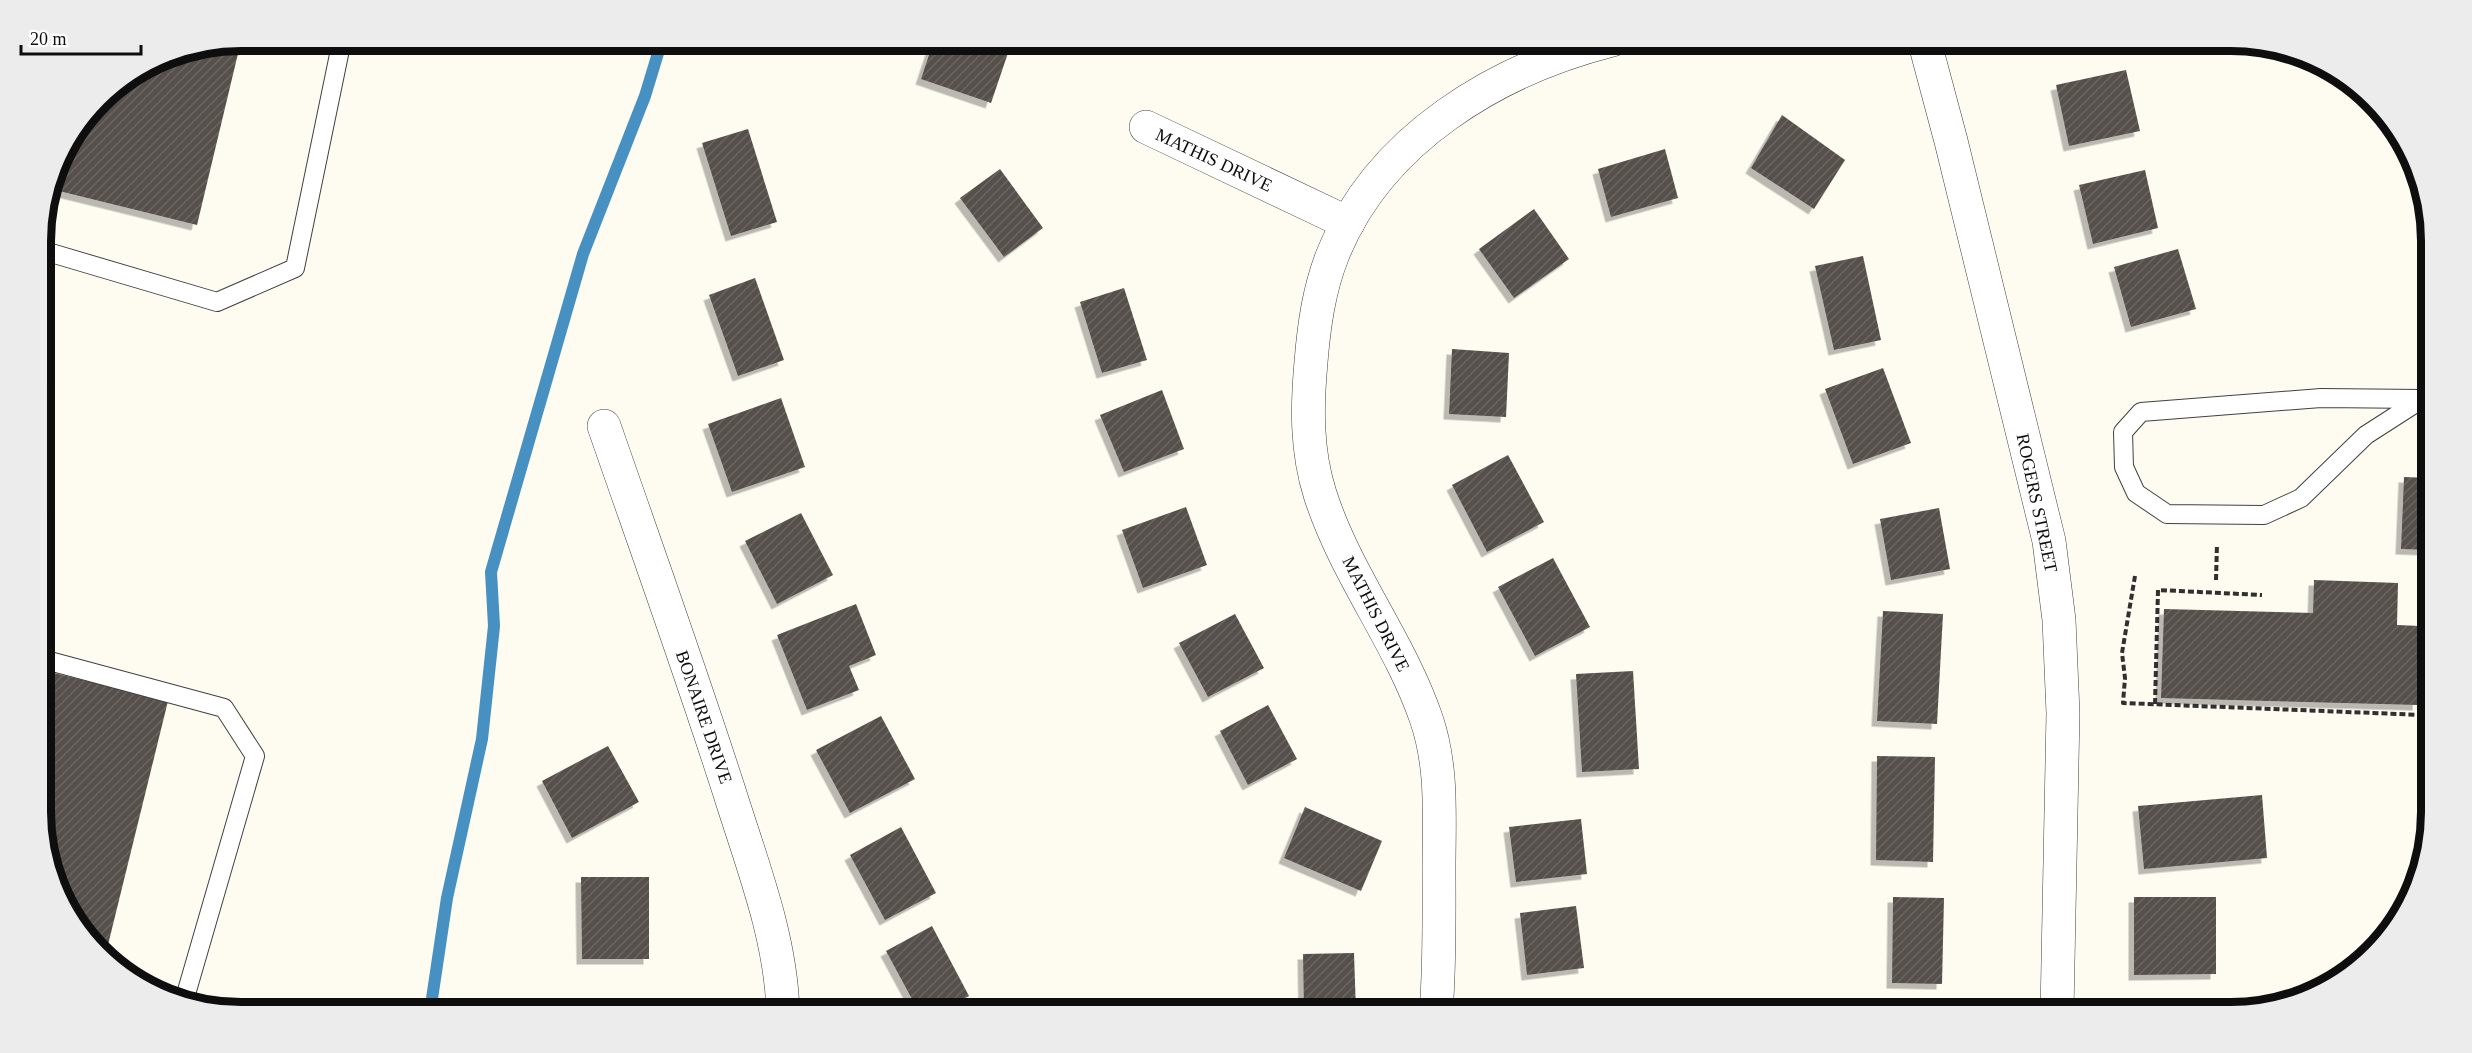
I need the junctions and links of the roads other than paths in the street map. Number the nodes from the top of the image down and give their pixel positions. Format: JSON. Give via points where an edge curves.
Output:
{"nodes":[{"id":1,"x":340,"y":51,"type":"edge"},
{"id":2,"x":1575,"y":51,"type":"edge"},
{"id":3,"x":1927,"y":51,"type":"edge"},
{"id":4,"x":1146,"y":127,"type":"dead end"},
{"id":5,"x":1348,"y":223,"type":"junction"},
{"id":6,"x":51,"y":253,"type":"edge"},
{"id":7,"x":2421,"y":399,"type":"edge"},
{"id":8,"x":2421,"y":402,"type":"edge"},
{"id":9,"x":604,"y":426,"type":"dead end"},
{"id":10,"x":51,"y":661,"type":"edge"},
{"id":11,"x":186,"y":994,"type":"edge"},
{"id":12,"x":783,"y":1002,"type":"edge"},
{"id":13,"x":1438,"y":1002,"type":"edge"},
{"id":14,"x":2057,"y":1002,"type":"edge"}],
"edges":[{"from":1,"to":6,"type":"lane","via":[[295,268],[217,302]]},
{"from":2,"to":5,"type":"street","name":"MATHIS DRIVE","via":[[1542,61],[1448,113],[1379,176]]},
{"from":3,"to":14,"type":"street","name":"ROGERS STREET","via":[[2049,541],[2059,620],[2063,713]]},
{"from":4,"to":5,"type":"street","name":"MATHIS DRIVE"},
{"from":5,"to":13,"type":"street","name":"MATHIS DRIVE","via":[[1333,255],[1315,314],[1307,410],[1310,451],[1332,529],[1404,667],[1426,719],[1439,772]]},
{"from":7,"to":8,"type":"lane","via":[[2321,398],[2141,412],[2123,432],[2124,467],[2136,493],[2168,514],[2264,515],[2301,498],[2366,435]]},
{"from":9,"to":12,"type":"street","name":"BONAIRE DRIVE","via":[[769,917]]},
{"from":10,"to":11,"type":"lane","via":[[224,708],[255,756]]}]}
